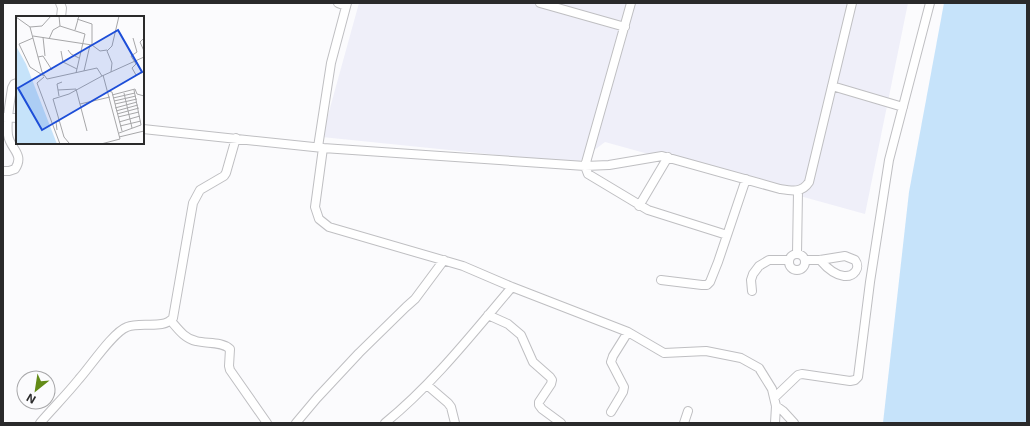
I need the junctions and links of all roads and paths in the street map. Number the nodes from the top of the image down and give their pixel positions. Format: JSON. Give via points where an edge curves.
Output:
{"nodes":[{"id":1,"x":60,"y":3,"type":"edge"},
{"id":2,"x":540,"y":3,"type":"edge"},
{"id":3,"x":631,"y":3,"type":"edge"},
{"id":4,"x":852,"y":3,"type":"edge"},
{"id":5,"x":930,"y":3,"type":"edge"},
{"id":6,"x":344,"y":4,"type":"edge"},
{"id":7,"x":61,"y":16,"type":"edge"},
{"id":8,"x":624,"y":27,"type":"junction"},
{"id":9,"x":16,"y":83,"type":"edge"},
{"id":10,"x":832,"y":86,"type":"junction"},
{"id":11,"x":903,"y":107,"type":"junction"},
{"id":12,"x":10,"y":117,"type":"edge"},
{"id":13,"x":144,"y":130,"type":"edge"},
{"id":14,"x":236,"y":138,"type":"junction"},
{"id":15,"x":320,"y":148,"type":"junction"},
{"id":16,"x":668,"y":157,"type":"junction"},
{"id":17,"x":585,"y":166,"type":"junction"},
{"id":18,"x":3,"y":171,"type":"edge"},
{"id":19,"x":746,"y":179,"type":"junction"},
{"id":20,"x":798,"y":191,"type":"junction"},
{"id":21,"x":639,"y":206,"type":"junction"},
{"id":22,"x":727,"y":235,"type":"junction"},
{"id":23,"x":797,"y":254,"type":"junction"},
{"id":24,"x":444,"y":260,"type":"junction"},
{"id":25,"x":788,"y":260,"type":"junction"},
{"id":26,"x":805,"y":260,"type":"junction"},
{"id":27,"x":820,"y":260,"type":"dead end"},
{"id":28,"x":662,"y":280,"type":"dead end"},
{"id":29,"x":512,"y":287,"type":"junction"},
{"id":30,"x":752,"y":291,"type":"dead end"},
{"id":31,"x":488,"y":315,"type":"junction"},
{"id":32,"x":171,"y":321,"type":"junction"},
{"id":33,"x":628,"y":332,"type":"junction"},
{"id":34,"x":427,"y":385,"type":"junction"},
{"id":35,"x":775,"y":397,"type":"junction"},
{"id":36,"x":776,"y":406,"type":"junction"},
{"id":37,"x":688,"y":411,"type":"dead end"},
{"id":38,"x":611,"y":412,"type":"dead end"},
{"id":39,"x":40,"y":423,"type":"edge"},
{"id":40,"x":267,"y":423,"type":"edge"},
{"id":41,"x":296,"y":423,"type":"edge"},
{"id":42,"x":385,"y":423,"type":"edge"},
{"id":43,"x":455,"y":423,"type":"edge"},
{"id":44,"x":561,"y":423,"type":"edge"},
{"id":45,"x":684,"y":423,"type":"edge"},
{"id":46,"x":775,"y":423,"type":"edge"},
{"id":47,"x":794,"y":423,"type":"edge"}],
"edges":[{"from":1,"to":7,"type":"street"},
{"from":2,"to":8,"type":"street"},
{"from":3,"to":8,"type":"street"},
{"from":4,"to":10,"type":"street"},
{"from":5,"to":11,"type":"street"},
{"from":6,"to":15,"type":"street","via":[[331,63]]},
{"from":8,"to":17,"type":"street"},
{"from":9,"to":12,"type":"street","via":[[12,88]]},
{"from":10,"to":11,"type":"street"},
{"from":10,"to":20,"type":"street","via":[[809,182]]},
{"from":11,"to":35,"type":"street","via":[[889,160],[858,377],[850,381],[802,374]]},
{"from":12,"to":18,"type":"street","via":[[9,139],[19,160],[15,169]]},
{"from":13,"to":14,"type":"street"},
{"from":14,"to":15,"type":"street"},
{"from":14,"to":32,"type":"street","via":[[226,173],[200,190],[193,203],[175,312]]},
{"from":15,"to":17,"type":"street"},
{"from":15,"to":24,"type":"street","via":[[314,207],[319,219],[329,227]]},
{"from":16,"to":17,"type":"street"},
{"from":16,"to":19,"type":"street"},
{"from":16,"to":21,"type":"street"},
{"from":17,"to":21,"type":"street","via":[[590,177]]},
{"from":19,"to":20,"type":"street","via":[[780,189]]},
{"from":19,"to":22,"type":"street"},
{"from":20,"to":23,"type":"street"},
{"from":21,"to":22,"type":"street"},
{"from":22,"to":28,"type":"street","via":[[707,285]]},
{"from":23,"to":25,"type":"street"},
{"from":23,"to":26,"type":"street"},
{"from":24,"to":29,"type":"street"},
{"from":24,"to":41,"type":"street","via":[[415,299],[359,353]]},
{"from":25,"to":26,"type":"street","via":[[789,266],[795,271],[803,268]]},
{"from":25,"to":30,"type":"street","via":[[769,260],[759,266],[751,280]]},
{"from":26,"to":27,"type":"street"},
{"from":29,"to":31,"type":"street"},
{"from":29,"to":33,"type":"street"},
{"from":31,"to":34,"type":"street"},
{"from":31,"to":44,"type":"street","via":[[508,324],[521,335],[533,362],[550,376],[551,384],[539,405]]},
{"from":32,"to":39,"type":"street","via":[[164,324],[126,327],[116,335]]},
{"from":32,"to":40,"type":"street","via":[[183,334],[195,341],[223,344],[230,349],[230,370]]},
{"from":33,"to":35,"type":"street","via":[[664,353],[706,351],[741,358],[759,368]]},
{"from":33,"to":38,"type":"street","via":[[611,362],[624,387]]},
{"from":34,"to":42,"type":"street"},
{"from":34,"to":43,"type":"street","via":[[448,403]]},
{"from":35,"to":36,"type":"street"},
{"from":36,"to":46,"type":"street"},
{"from":36,"to":47,"type":"street"},
{"from":37,"to":45,"type":"street"}]}
